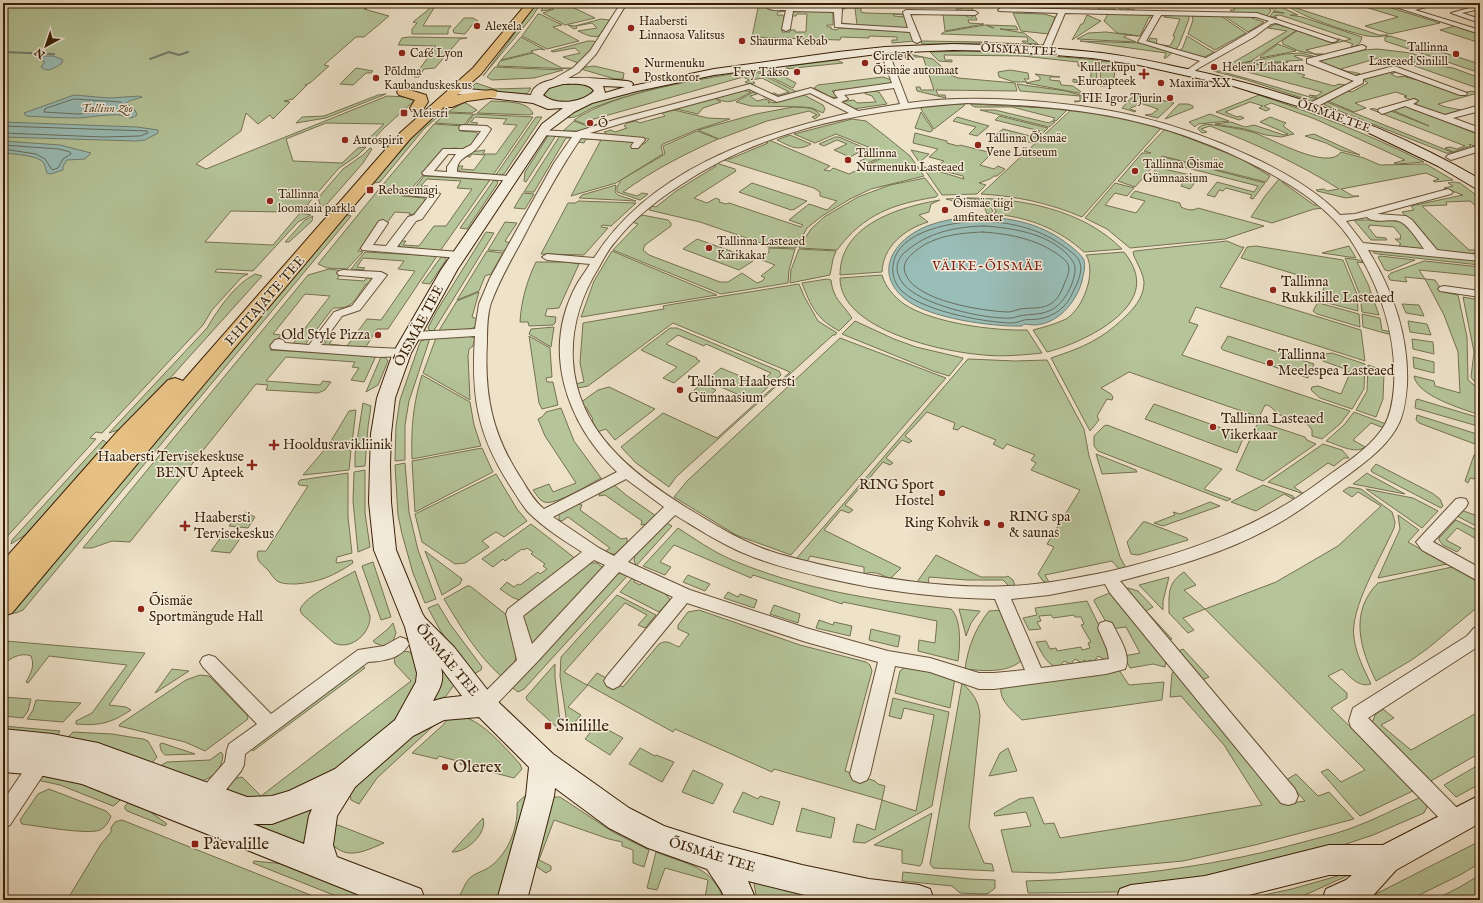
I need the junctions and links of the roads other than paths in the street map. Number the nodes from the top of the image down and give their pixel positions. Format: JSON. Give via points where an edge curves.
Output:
{"nodes":[{"id":1,"x":518,"y":3,"type":"edge"},
{"id":2,"x":532,"y":3,"type":"edge"},
{"id":3,"x":624,"y":3,"type":"edge"},
{"id":4,"x":767,"y":3,"type":"edge"},
{"id":5,"x":1386,"y":3,"type":"edge"},
{"id":6,"x":1437,"y":3,"type":"edge"},
{"id":7,"x":1467,"y":3,"type":"edge"},
{"id":8,"x":1114,"y":5,"type":"dead end"},
{"id":9,"x":838,"y":7,"type":"edge"},
{"id":10,"x":1480,"y":7,"type":"edge"},
{"id":11,"x":790,"y":9,"type":"junction"},
{"id":12,"x":1001,"y":10,"type":"dead end"},
{"id":13,"x":1409,"y":10,"type":"junction"},
{"id":14,"x":1119,"y":12,"type":"junction"},
{"id":15,"x":975,"y":13,"type":"dead end"},
{"id":16,"x":1157,"y":13,"type":"junction"},
{"id":17,"x":1061,"y":14,"type":"junction"},
{"id":18,"x":1244,"y":15,"type":"junction"},
{"id":19,"x":1277,"y":20,"type":"junction"},
{"id":20,"x":1480,"y":21,"type":"edge"},
{"id":21,"x":1269,"y":23,"type":"junction"},
{"id":22,"x":786,"y":29,"type":"dead end"},
{"id":23,"x":913,"y":30,"type":"junction"},
{"id":24,"x":1480,"y":32,"type":"edge"},
{"id":25,"x":1334,"y":40,"type":"dead end"},
{"id":26,"x":917,"y":41,"type":"dead end"},
{"id":27,"x":1362,"y":47,"type":"dead end"},
{"id":28,"x":1045,"y":49,"type":"junction"},
{"id":29,"x":1206,"y":60,"type":"junction"},
{"id":30,"x":888,"y":61,"type":"dead end"},
{"id":31,"x":576,"y":70,"type":"junction"},
{"id":32,"x":462,"y":71,"type":"junction"},
{"id":33,"x":478,"y":71,"type":"junction"},
{"id":34,"x":1191,"y":71,"type":"junction"},
{"id":35,"x":1356,"y":78,"type":"junction"},
{"id":36,"x":589,"y":82,"type":"junction"},
{"id":37,"x":553,"y":83,"type":"junction"},
{"id":38,"x":529,"y":85,"type":"dead end"},
{"id":39,"x":897,"y":85,"type":"junction"},
{"id":40,"x":516,"y":86,"type":"dead end"},
{"id":41,"x":876,"y":88,"type":"junction"},
{"id":42,"x":457,"y":91,"type":"junction"},
{"id":43,"x":403,"y":92,"type":"dead end"},
{"id":44,"x":439,"y":93,"type":"junction"},
{"id":45,"x":1463,"y":93,"type":"dead end"},
{"id":46,"x":491,"y":94,"type":"junction"},
{"id":47,"x":543,"y":101,"type":"junction"},
{"id":48,"x":588,"y":101,"type":"junction"},
{"id":49,"x":832,"y":101,"type":"junction"},
{"id":50,"x":891,"y":105,"type":"dead end"},
{"id":51,"x":905,"y":105,"type":"junction"},
{"id":52,"x":1314,"y":106,"type":"junction"},
{"id":53,"x":1480,"y":108,"type":"edge"},
{"id":54,"x":1382,"y":111,"type":"dead end"},
{"id":55,"x":422,"y":112,"type":"junction"},
{"id":56,"x":856,"y":113,"type":"junction"},
{"id":57,"x":1445,"y":118,"type":"junction"},
{"id":58,"x":463,"y":128,"type":"dead end"},
{"id":59,"x":544,"y":130,"type":"junction"},
{"id":60,"x":1480,"y":131,"type":"edge"},
{"id":61,"x":579,"y":134,"type":"junction"},
{"id":62,"x":635,"y":146,"type":"dead end"},
{"id":63,"x":1480,"y":148,"type":"edge"},
{"id":64,"x":464,"y":152,"type":"junction"},
{"id":65,"x":1448,"y":159,"type":"junction"},
{"id":66,"x":1466,"y":163,"type":"dead end"},
{"id":67,"x":452,"y":175,"type":"junction"},
{"id":68,"x":509,"y":179,"type":"junction"},
{"id":69,"x":1480,"y":185,"type":"edge"},
{"id":70,"x":1448,"y":192,"type":"dead end"},
{"id":71,"x":407,"y":193,"type":"dead end"},
{"id":72,"x":1355,"y":217,"type":"junction"},
{"id":73,"x":1338,"y":218,"type":"junction"},
{"id":74,"x":383,"y":223,"type":"dead end"},
{"id":75,"x":1359,"y":246,"type":"junction"},
{"id":76,"x":389,"y":250,"type":"junction"},
{"id":77,"x":1433,"y":253,"type":"junction"},
{"id":78,"x":460,"y":255,"type":"junction"},
{"id":79,"x":547,"y":257,"type":"dead end"},
{"id":80,"x":1480,"y":258,"type":"edge"},
{"id":81,"x":594,"y":261,"type":"junction"},
{"id":82,"x":343,"y":272,"type":"dead end"},
{"id":83,"x":1444,"y":290,"type":"dead end"},
{"id":84,"x":1480,"y":294,"type":"edge"},
{"id":85,"x":481,"y":332,"type":"junction"},
{"id":86,"x":412,"y":336,"type":"junction"},
{"id":87,"x":279,"y":343,"type":"dead end"},
{"id":88,"x":313,"y":348,"type":"junction"},
{"id":89,"x":402,"y":353,"type":"junction"},
{"id":90,"x":625,"y":474,"type":"junction"},
{"id":91,"x":1461,"y":503,"type":"dead end"},
{"id":92,"x":674,"y":507,"type":"junction"},
{"id":93,"x":542,"y":516,"type":"junction"},
{"id":94,"x":593,"y":552,"type":"junction"},
{"id":95,"x":615,"y":563,"type":"junction"},
{"id":96,"x":1480,"y":576,"type":"edge"},
{"id":97,"x":1109,"y":577,"type":"junction"},
{"id":98,"x":3,"y":578,"type":"edge"},
{"id":99,"x":1001,"y":594,"type":"junction"},
{"id":100,"x":684,"y":595,"type":"junction"},
{"id":101,"x":3,"y":606,"type":"edge"},
{"id":102,"x":416,"y":625,"type":"junction"},
{"id":103,"x":1106,"y":628,"type":"dead end"},
{"id":104,"x":1480,"y":633,"type":"edge"},
{"id":105,"x":400,"y":644,"type":"dead end"},
{"id":106,"x":888,"y":658,"type":"junction"},
{"id":107,"x":526,"y":660,"type":"junction"},
{"id":108,"x":209,"y":662,"type":"dead end"},
{"id":109,"x":1036,"y":676,"type":"junction"},
{"id":110,"x":613,"y":681,"type":"dead end"},
{"id":111,"x":484,"y":705,"type":"junction"},
{"id":112,"x":269,"y":724,"type":"junction"},
{"id":113,"x":404,"y":728,"type":"junction"},
{"id":114,"x":3,"y":742,"type":"edge"},
{"id":115,"x":46,"y":755,"type":"junction"},
{"id":116,"x":3,"y":760,"type":"edge"},
{"id":117,"x":544,"y":763,"type":"junction"},
{"id":118,"x":860,"y":774,"type":"dead end"},
{"id":119,"x":345,"y":778,"type":"junction"},
{"id":120,"x":1288,"y":796,"type":"dead end"},
{"id":121,"x":200,"y":805,"type":"junction"},
{"id":122,"x":1469,"y":815,"type":"edge"},
{"id":123,"x":3,"y":818,"type":"edge"},
{"id":124,"x":717,"y":858,"type":"junction"},
{"id":125,"x":1386,"y":860,"type":"junction"},
{"id":126,"x":325,"y":866,"type":"junction"},
{"id":127,"x":410,"y":900,"type":"edge"},
{"id":128,"x":512,"y":900,"type":"edge"},
{"id":129,"x":741,"y":900,"type":"edge"},
{"id":130,"x":919,"y":900,"type":"edge"},
{"id":131,"x":1131,"y":900,"type":"edge"},
{"id":132,"x":1337,"y":900,"type":"edge"}],
"edges":[{"from":1,"to":32,"type":"main road"},
{"from":2,"to":33,"type":"main road","name":"EHITAJATE TEE"},
{"from":3,"to":31,"type":"street","via":[[593,52]]},
{"from":4,"to":11,"type":"street","via":[[772,8]]},
{"from":5,"to":13,"type":"street"},
{"from":6,"to":13,"type":"street"},
{"from":7,"to":10,"type":"street"},
{"from":8,"to":14,"type":"street"},
{"from":9,"to":11,"type":"street"},
{"from":9,"to":23,"type":"street","via":[[837,26]]},
{"from":10,"to":20,"type":"street","via":[[1454,13]]},
{"from":11,"to":22,"type":"street"},
{"from":12,"to":17,"type":"street"},
{"from":13,"to":24,"type":"street"},
{"from":14,"to":16,"type":"street"},
{"from":14,"to":17,"type":"street"},
{"from":15,"to":23,"type":"street","via":[[906,12]]},
{"from":16,"to":18,"type":"street"},
{"from":16,"to":29,"type":"street","via":[[1142,42]]},
{"from":17,"to":28,"type":"street","via":[[1048,35]]},
{"from":18,"to":19,"type":"street"},
{"from":18,"to":21,"type":"street"},
{"from":19,"to":21,"type":"street"},
{"from":19,"to":25,"type":"street"},
{"from":21,"to":29,"type":"street"},
{"from":23,"to":26,"type":"street"},
{"from":27,"to":35,"type":"street","via":[[1310,61]]},
{"from":28,"to":34,"type":"main road","name":"ÕISMÄE TEE"},
{"from":28,"to":36,"type":"main road","name":"ÕISMÄE TEE","via":[[954,44],[883,48],[725,66],[638,83]]},
{"from":28,"to":48,"type":"main road","name":"ÕISMÄE TEE","via":[[953,47],[838,55],[714,72]]},
{"from":29,"to":34,"type":"street"},
{"from":30,"to":39,"type":"street"},
{"from":31,"to":36,"type":"street","via":[[578,75]]},
{"from":31,"to":37,"type":"street"},
{"from":32,"to":42,"type":"main road","via":[[455,85]]},
{"from":32,"to":44,"type":"main road"},
{"from":33,"to":40,"type":"main road","via":[[477,80],[484,84]]},
{"from":33,"to":42,"type":"main road","name":"EHITAJATE TEE"},
{"from":34,"to":52,"type":"main road","name":"ÕISMÄE TEE"},
{"from":35,"to":45,"type":"street","via":[[1394,68]]},
{"from":35,"to":52,"type":"street","via":[[1360,81]]},
{"from":36,"to":37,"type":"main road","name":"ÕISMÄE TEE"},
{"from":36,"to":48,"type":"main road","via":[[599,88],[600,92]]},
{"from":37,"to":38,"type":"main road"},
{"from":37,"to":47,"type":"main road","via":[[542,87],[536,93]]},
{"from":39,"to":41,"type":"street"},
{"from":39,"to":51,"type":"street","via":[[902,103]]},
{"from":41,"to":49,"type":"street","via":[[838,93],[844,99]]},
{"from":41,"to":50,"type":"street"},
{"from":42,"to":44,"type":"main road"},
{"from":42,"to":46,"type":"main road"},
{"from":42,"to":55,"type":"main road","name":"EHITAJATE TEE"},
{"from":43,"to":55,"type":"main road","via":[[421,98]]},
{"from":44,"to":55,"type":"main road","via":[[441,99]]},
{"from":46,"to":47,"type":"main road"},
{"from":46,"to":55,"type":"main road","via":[[460,98]]},
{"from":47,"to":48,"type":"main road","via":[[564,105]]},
{"from":47,"to":59,"type":"main road","name":"ÕISMÄE TEE","via":[[550,109]]},
{"from":48,"to":59,"type":"main road","name":"ÕISMÄE TEE","via":[[566,112]]},
{"from":49,"to":56,"type":"street"},
{"from":49,"to":61,"type":"street","via":[[811,90],[777,100],[750,86]]},
{"from":51,"to":56,"type":"street"},
{"from":51,"to":73,"type":"street","via":[[967,101],[1040,103],[1112,111],[1157,122],[1222,146],[1281,175],[1306,191]]},
{"from":52,"to":65,"type":"main road","name":"ÕISMÄE TEE"},
{"from":52,"to":65,"type":"main road","name":"ÕISMÄE TEE"},
{"from":53,"to":57,"type":"street"},
{"from":54,"to":57,"type":"street","via":[[1410,102]]},
{"from":55,"to":98,"type":"main road","name":"EHITAJATE TEE","via":[[392,130],[370,163],[337,203],[124,438]]},
{"from":55,"to":101,"type":"main road","name":"EHITAJATE TEE","via":[[402,140]]},
{"from":56,"to":81,"type":"street","via":[[802,126],[767,138],[690,173],[629,220]]},
{"from":57,"to":60,"type":"street"},
{"from":58,"to":64,"type":"street","via":[[487,129],[474,147]]},
{"from":59,"to":61,"type":"street"},
{"from":59,"to":68,"type":"main road","name":"ÕISMÄE TEE"},
{"from":61,"to":62,"type":"street","via":[[641,140]]},
{"from":61,"to":85,"type":"street","via":[[559,163],[496,278],[485,304]]},
{"from":63,"to":65,"type":"street"},
{"from":64,"to":67,"type":"street","via":[[452,167]]},
{"from":64,"to":67,"type":"street","via":[[446,151],[427,173]]},
{"from":65,"to":66,"type":"main road","name":"ÕISMÄE TEE"},
{"from":65,"to":69,"type":"main road","name":"ÕISMÄE TEE"},
{"from":67,"to":68,"type":"street"},
{"from":68,"to":78,"type":"main road","name":"ÕISMÄE TEE"},
{"from":70,"to":72,"type":"street"},
{"from":71,"to":76,"type":"street","via":[[435,194]]},
{"from":72,"to":73,"type":"street"},
{"from":72,"to":77,"type":"street","via":[[1402,218]]},
{"from":73,"to":75,"type":"street"},
{"from":74,"to":76,"type":"street","via":[[366,248]]},
{"from":75,"to":77,"type":"street"},
{"from":75,"to":97,"type":"street","via":[[1383,289],[1395,319],[1400,373],[1399,407],[1393,424],[1364,455],[1331,482],[1267,523],[1192,555]]},
{"from":76,"to":78,"type":"street"},
{"from":77,"to":80,"type":"street"},
{"from":78,"to":86,"type":"main road","name":"ÕISMÄE TEE"},
{"from":79,"to":81,"type":"street"},
{"from":81,"to":90,"type":"street","via":[[575,300],[567,340],[566,365],[571,388],[585,422],[604,451]]},
{"from":82,"to":88,"type":"street","via":[[382,275],[356,308],[338,314]]},
{"from":83,"to":84,"type":"street"},
{"from":85,"to":86,"type":"street"},
{"from":85,"to":93,"type":"street","via":[[479,366],[483,409],[489,428],[507,469],[532,507]]},
{"from":86,"to":89,"type":"main road","name":"ÕISMÄE TEE"},
{"from":87,"to":88,"type":"street","via":[[276,346]]},
{"from":88,"to":89,"type":"street"},
{"from":89,"to":102,"type":"main road","name":"ÕISMÄE TEE","via":[[384,403],[380,502],[385,550]]},
{"from":90,"to":92,"type":"street"},
{"from":90,"to":93,"type":"street"},
{"from":91,"to":96,"type":"street","via":[[1424,542]]},
{"from":92,"to":95,"type":"street"},
{"from":92,"to":99,"type":"street","via":[[749,549],[791,563],[853,578],[916,588]]},
{"from":93,"to":94,"type":"street"},
{"from":94,"to":95,"type":"street"},
{"from":94,"to":107,"type":"street","via":[[514,614]]},
{"from":95,"to":100,"type":"street"},
{"from":95,"to":107,"type":"street"},
{"from":97,"to":99,"type":"street","via":[[1059,587]]},
{"from":97,"to":120,"type":"street","via":[[1116,589]]},
{"from":99,"to":109,"type":"street"},
{"from":100,"to":106,"type":"street","via":[[806,635]]},
{"from":100,"to":110,"type":"street"},
{"from":102,"to":111,"type":"main road","name":"ÕISMÄE TEE","via":[[445,654]]},
{"from":102,"to":113,"type":"main road","via":[[430,673],[429,684]]},
{"from":103,"to":109,"type":"street","via":[[1116,649],[1119,664]]},
{"from":104,"to":122,"type":"street","via":[[1473,641],[1360,714],[1358,721]]},
{"from":105,"to":112,"type":"street","via":[[387,652],[364,655]]},
{"from":106,"to":109,"type":"street","via":[[930,665],[979,681]]},
{"from":106,"to":118,"type":"street"},
{"from":107,"to":111,"type":"street"},
{"from":108,"to":112,"type":"street"},
{"from":111,"to":113,"type":"main road","via":[[444,709]]},
{"from":111,"to":117,"type":"main road","name":"ÕISMÄE TEE"},
{"from":112,"to":121,"type":"street","via":[[236,750],[234,765]]},
{"from":113,"to":119,"type":"main road"},
{"from":114,"to":115,"type":"main road"},
{"from":115,"to":116,"type":"main road"},
{"from":115,"to":121,"type":"main road","via":[[82,772]]},
{"from":115,"to":123,"type":"street"},
{"from":117,"to":124,"type":"main road","name":"ÕISMÄE TEE","via":[[619,818],[658,838]]},
{"from":117,"to":128,"type":"main road","via":[[540,796]]},
{"from":119,"to":121,"type":"main road","via":[[294,803],[272,810],[247,811]]},
{"from":119,"to":126,"type":"main road","via":[[323,816],[318,845]]},
{"from":121,"to":126,"type":"main road"},
{"from":122,"to":125,"type":"main road"},
{"from":124,"to":129,"type":"main road","via":[[732,879]]},
{"from":124,"to":130,"type":"main road","name":"ÕISMÄE TEE","via":[[802,880]]},
{"from":125,"to":131,"type":"main road","via":[[1329,860],[1205,891]]},
{"from":125,"to":132,"type":"main road","via":[[1356,891]]},
{"from":126,"to":127,"type":"main road"}]}
